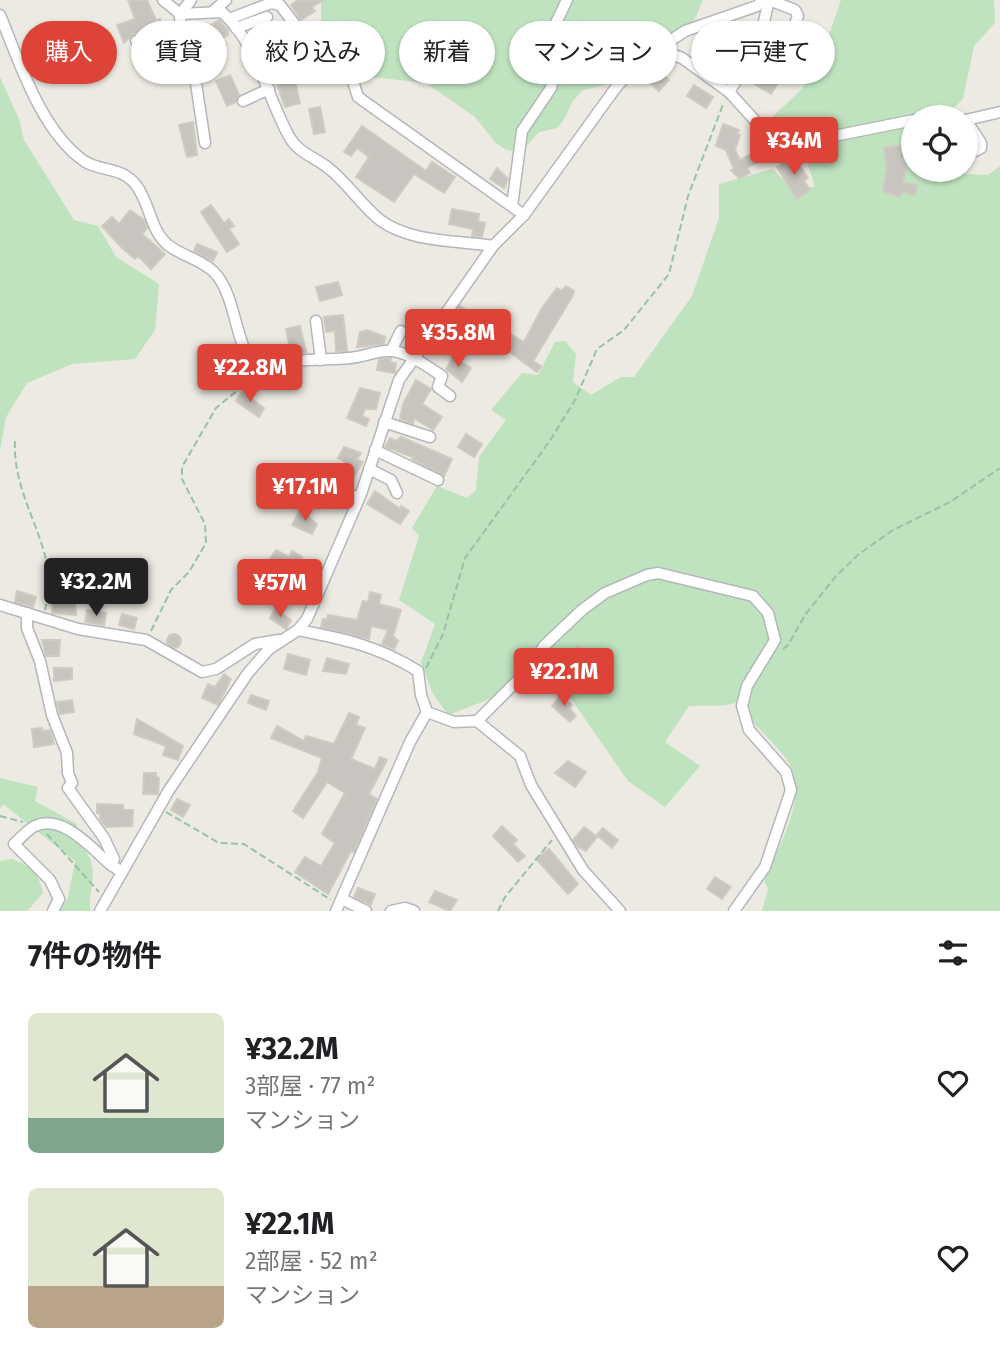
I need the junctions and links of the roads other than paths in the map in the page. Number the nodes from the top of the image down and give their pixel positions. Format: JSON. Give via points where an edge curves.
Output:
{"nodes":[{"id":1,"x":163,"y":0,"type":"edge"},
{"id":2,"x":191,"y":0,"type":"edge"},
{"id":3,"x":226,"y":0,"type":"edge"},
{"id":4,"x":567,"y":0,"type":"edge"},
{"id":5,"x":763,"y":0,"type":"edge"},
{"id":6,"x":769,"y":0,"type":"edge"},
{"id":7,"x":212,"y":12,"type":"junction"},
{"id":8,"x":0,"y":15,"type":"edge"},
{"id":9,"x":180,"y":15,"type":"junction"},
{"id":10,"x":267,"y":18,"type":"dead end"},
{"id":11,"x":229,"y":19,"type":"junction"},
{"id":12,"x":180,"y":21,"type":"edge"},
{"id":13,"x":796,"y":21,"type":"edge"},
{"id":14,"x":236,"y":28,"type":"junction"},
{"id":15,"x":677,"y":36,"type":"edge"},
{"id":16,"x":677,"y":56,"type":"edge"},
{"id":17,"x":196,"y":84,"type":"edge"},
{"id":18,"x":619,"y":84,"type":"edge"},
{"id":19,"x":269,"y":89,"type":"junction"},
{"id":20,"x":729,"y":92,"type":"junction"},
{"id":21,"x":243,"y":101,"type":"dead end"},
{"id":22,"x":1000,"y":112,"type":"edge"},
{"id":23,"x":978,"y":117,"type":"edge"},
{"id":24,"x":901,"y":123,"type":"edge"},
{"id":25,"x":205,"y":143,"type":"dead end"},
{"id":26,"x":512,"y":206,"type":"junction"},
{"id":27,"x":524,"y":215,"type":"junction"},
{"id":28,"x":494,"y":246,"type":"junction"},
{"id":29,"x":316,"y":321,"type":"dead end"},
{"id":30,"x":401,"y":331,"type":"dead end"},
{"id":31,"x":391,"y":351,"type":"junction"},
{"id":32,"x":414,"y":357,"type":"junction"},
{"id":33,"x":321,"y":360,"type":"junction"},
{"id":34,"x":450,"y":396,"type":"dead end"},
{"id":35,"x":384,"y":422,"type":"junction"},
{"id":36,"x":430,"y":437,"type":"dead end"},
{"id":37,"x":375,"y":450,"type":"junction"},
{"id":38,"x":369,"y":469,"type":"junction"},
{"id":39,"x":438,"y":480,"type":"dead end"},
{"id":40,"x":335,"y":488,"type":"dead end"},
{"id":41,"x":397,"y":493,"type":"dead end"},
{"id":42,"x":359,"y":498,"type":"junction"},
{"id":43,"x":0,"y":605,"type":"edge"},
{"id":44,"x":27,"y":613,"type":"junction"},
{"id":45,"x":298,"y":630,"type":"junction"},
{"id":46,"x":282,"y":640,"type":"junction"},
{"id":47,"x":427,"y":712,"type":"junction"},
{"id":48,"x":477,"y":721,"type":"junction"},
{"id":49,"x":111,"y":865,"type":"junction"},
{"id":50,"x":122,"y":872,"type":"junction"},
{"id":51,"x":342,"y":899,"type":"junction"},
{"id":52,"x":335,"y":908,"type":"edge"},
{"id":53,"x":53,"y":911,"type":"edge"},
{"id":54,"x":100,"y":911,"type":"edge"},
{"id":55,"x":366,"y":911,"type":"edge"},
{"id":56,"x":390,"y":911,"type":"edge"},
{"id":57,"x":414,"y":911,"type":"edge"},
{"id":58,"x":620,"y":911,"type":"edge"},
{"id":59,"x":734,"y":911,"type":"edge"}],
"edges":[{"from":1,"to":9,"type":"street"},
{"from":2,"to":9,"type":"street"},
{"from":3,"to":7,"type":"street"},
{"from":4,"to":26,"type":"street","via":[[555,25],[559,50],[551,88],[522,131]]},
{"from":5,"to":15,"type":"street"},
{"from":6,"to":13,"type":"street","via":[[795,10]]},
{"from":6,"to":20,"type":"street","via":[[758,47]]},
{"from":7,"to":9,"type":"street"},
{"from":7,"to":11,"type":"street","via":[[222,12]]},
{"from":8,"to":33,"type":"street","via":[[38,105],[68,145],[85,162],[127,175],[167,244],[214,272],[241,343],[259,373]]},
{"from":9,"to":12,"type":"street"},
{"from":10,"to":14,"type":"street"},
{"from":11,"to":14,"type":"street"},
{"from":11,"to":26,"type":"street","via":[[271,3],[279,5],[296,26],[340,62],[351,75],[358,97]]},
{"from":14,"to":19,"type":"street"},
{"from":16,"to":20,"type":"street"},
{"from":17,"to":25,"type":"street"},
{"from":18,"to":27,"type":"street"},
{"from":19,"to":21,"type":"street"},
{"from":19,"to":28,"type":"street","via":[[291,140],[307,157],[327,166],[379,219],[402,233]]},
{"from":20,"to":24,"type":"street","via":[[779,147]]},
{"from":22,"to":23,"type":"street"},
{"from":26,"to":27,"type":"street"},
{"from":27,"to":28,"type":"street"},
{"from":28,"to":32,"type":"street"},
{"from":29,"to":33,"type":"street"},
{"from":30,"to":31,"type":"street"},
{"from":31,"to":32,"type":"street"},
{"from":31,"to":33,"type":"street"},
{"from":32,"to":34,"type":"street","via":[[442,376],[438,387]]},
{"from":32,"to":35,"type":"street","via":[[396,387]]},
{"from":35,"to":36,"type":"street"},
{"from":35,"to":37,"type":"street"},
{"from":37,"to":38,"type":"street"},
{"from":37,"to":39,"type":"street"},
{"from":38,"to":41,"type":"street","via":[[391,480]]},
{"from":38,"to":42,"type":"street"},
{"from":40,"to":42,"type":"street"},
{"from":42,"to":45,"type":"street","via":[[313,608]]},
{"from":43,"to":44,"type":"street"},
{"from":44,"to":46,"type":"street","via":[[78,629],[146,640],[202,672],[216,669],[255,644]]},
{"from":44,"to":49,"type":"street","via":[[24,620],[67,753],[72,783],[68,788],[104,838],[114,859]]},
{"from":45,"to":46,"type":"street"},
{"from":45,"to":47,"type":"street","via":[[368,645],[418,671]]},
{"from":46,"to":50,"type":"street","via":[[252,667],[158,808]]},
{"from":47,"to":48,"type":"street","via":[[454,722]]},
{"from":47,"to":51,"type":"street"},
{"from":48,"to":58,"type":"street","via":[[520,756],[531,785],[583,870]]},
{"from":48,"to":59,"type":"street","via":[[528,670],[544,646],[605,593],[658,573],[753,596],[774,625],[775,640],[747,686],[742,706],[749,730],[786,772],[791,790],[765,867]]},
{"from":49,"to":50,"type":"street"},
{"from":49,"to":53,"type":"street","via":[[64,828],[44,823],[33,827],[14,844],[50,880],[59,899]]},
{"from":50,"to":54,"type":"street"},
{"from":51,"to":52,"type":"street"},
{"from":51,"to":55,"type":"street"},
{"from":56,"to":57,"type":"street"}]}
